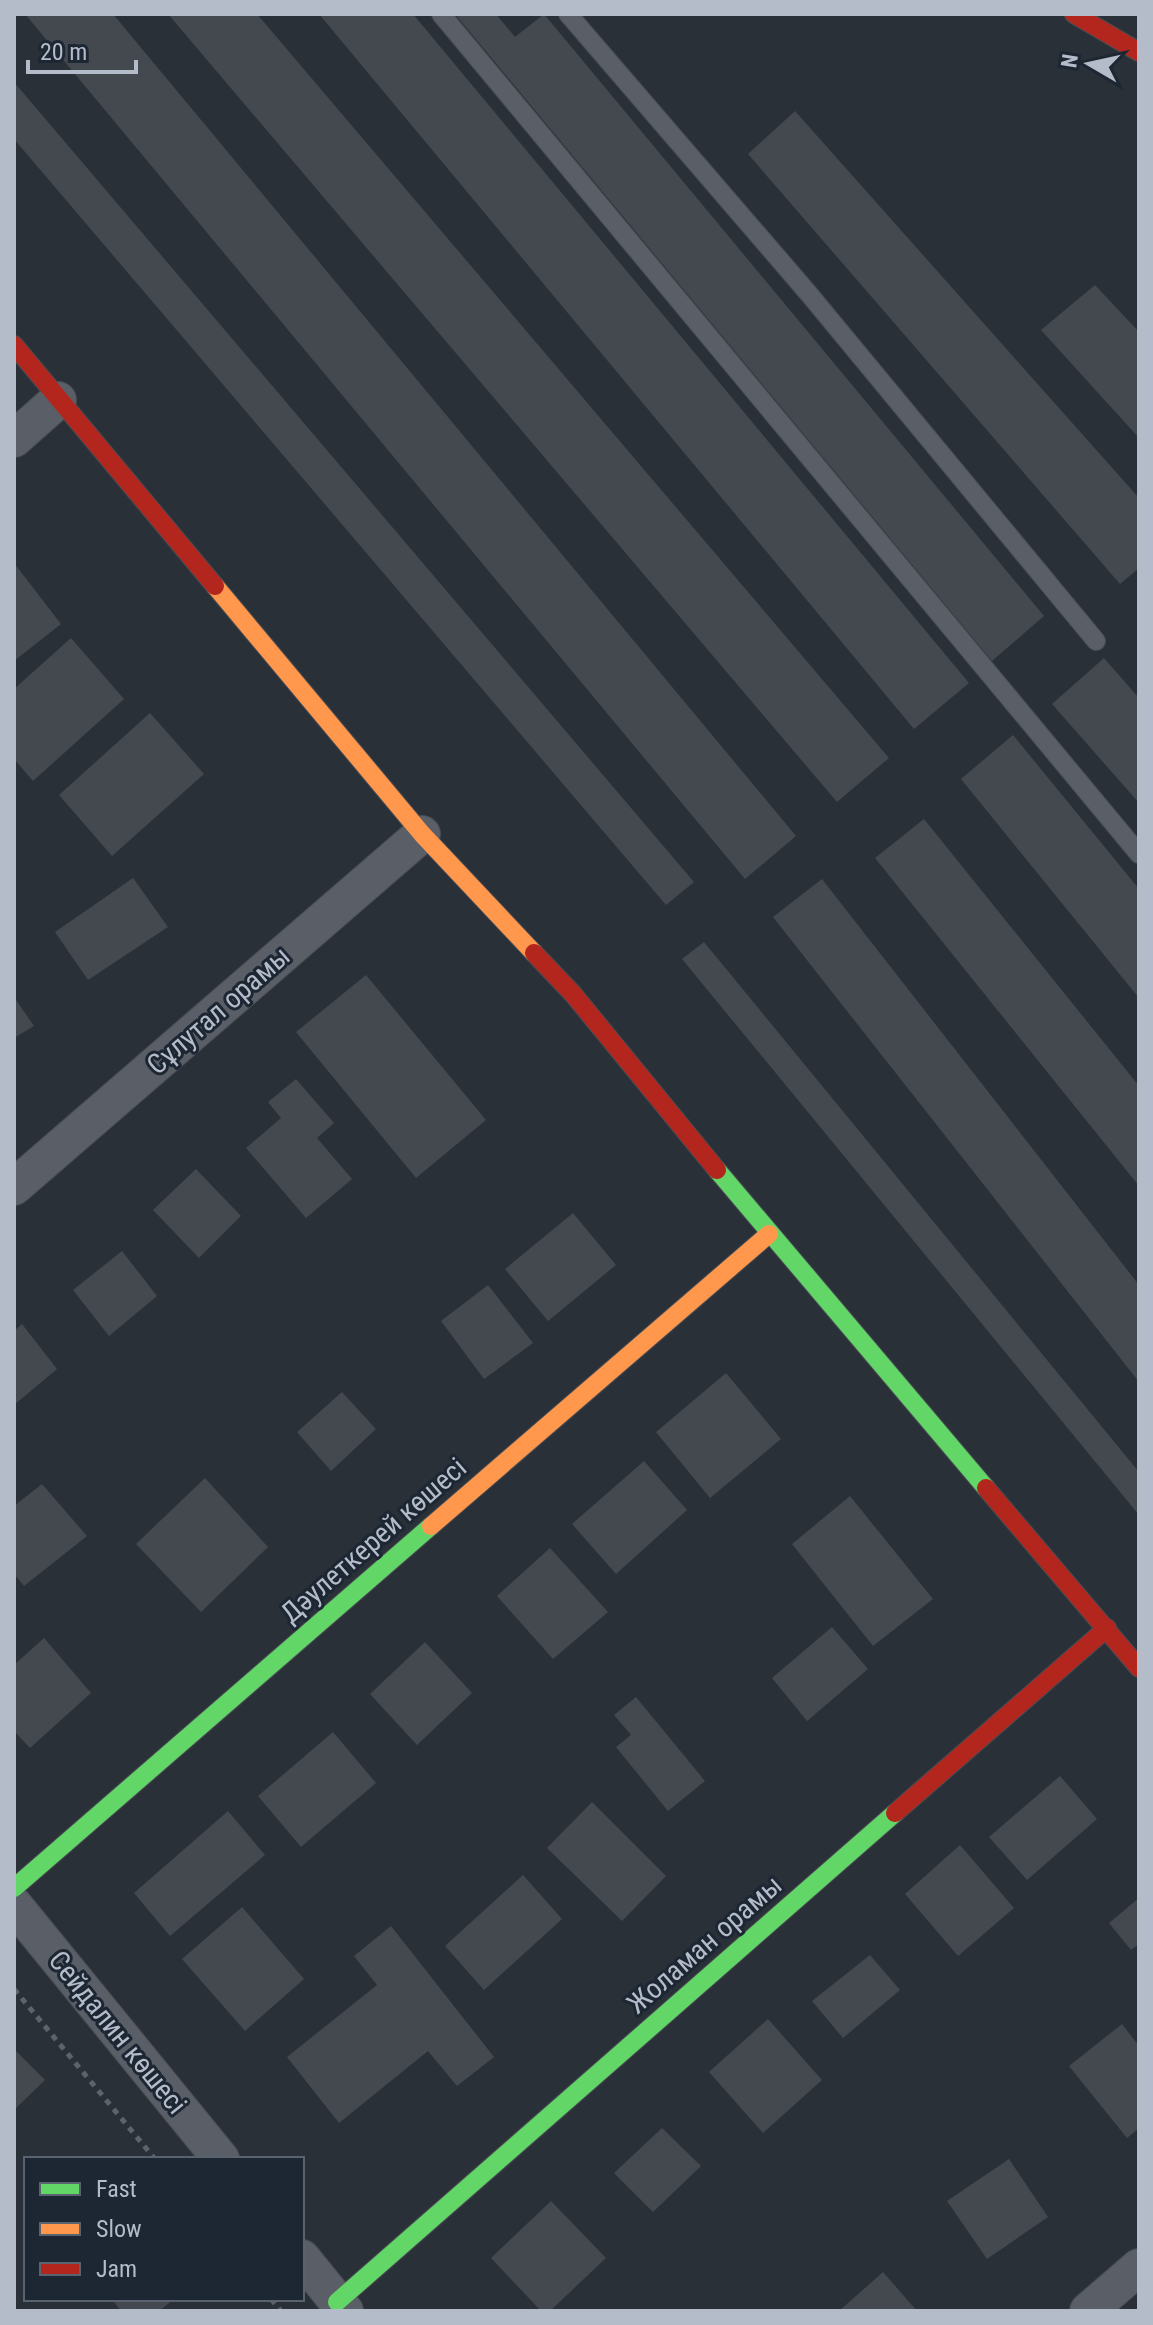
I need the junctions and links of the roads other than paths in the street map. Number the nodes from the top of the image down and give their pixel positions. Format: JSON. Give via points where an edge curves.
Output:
{"nodes":[{"id":1,"x":441,"y":14,"type":"edge"},
{"id":2,"x":568,"y":14,"type":"edge"},
{"id":3,"x":1074,"y":14,"type":"edge"},
{"id":4,"x":1139,"y":52,"type":"edge"},
{"id":5,"x":14,"y":345,"type":"edge"},
{"id":6,"x":58,"y":400,"type":"junction"},
{"id":7,"x":14,"y":439,"type":"edge"},
{"id":8,"x":1096,"y":641,"type":"dead end"},
{"id":9,"x":422,"y":834,"type":"junction"},
{"id":10,"x":1139,"y":854,"type":"edge"},
{"id":11,"x":14,"y":1187,"type":"edge"},
{"id":12,"x":769,"y":1234,"type":"junction"},
{"id":13,"x":1107,"y":1628,"type":"junction"},
{"id":14,"x":1139,"y":1668,"type":"edge"},
{"id":15,"x":14,"y":1888,"type":"edge"},
{"id":16,"x":14,"y":1905,"type":"edge"},
{"id":17,"x":219,"y":2157,"type":"edge"},
{"id":18,"x":304,"y":2260,"type":"edge"},
{"id":19,"x":1139,"y":2267,"type":"edge"},
{"id":20,"x":341,"y":2306,"type":"edge"},
{"id":21,"x":1088,"y":2311,"type":"edge"}],
"edges":[{"from":1,"to":10,"type":"lane"},
{"from":2,"to":8,"type":"lane"},
{"from":3,"to":4,"type":"street"},
{"from":5,"to":6,"type":"street"},
{"from":6,"to":7,"type":"street"},
{"from":6,"to":9,"type":"street"},
{"from":9,"to":11,"type":"street","name":"Сұлутал орамы"},
{"from":9,"to":12,"type":"street","via":[[573,994]]},
{"from":12,"to":13,"type":"street"},
{"from":12,"to":15,"type":"street","name":"Дәулеткерей көшесі"},
{"from":13,"to":14,"type":"street"},
{"from":13,"to":20,"type":"street","name":"Жоламан орамы"},
{"from":16,"to":17,"type":"street","name":"Сейдалин көшесі"},
{"from":18,"to":20,"type":"street"},
{"from":19,"to":21,"type":"street"}]}
